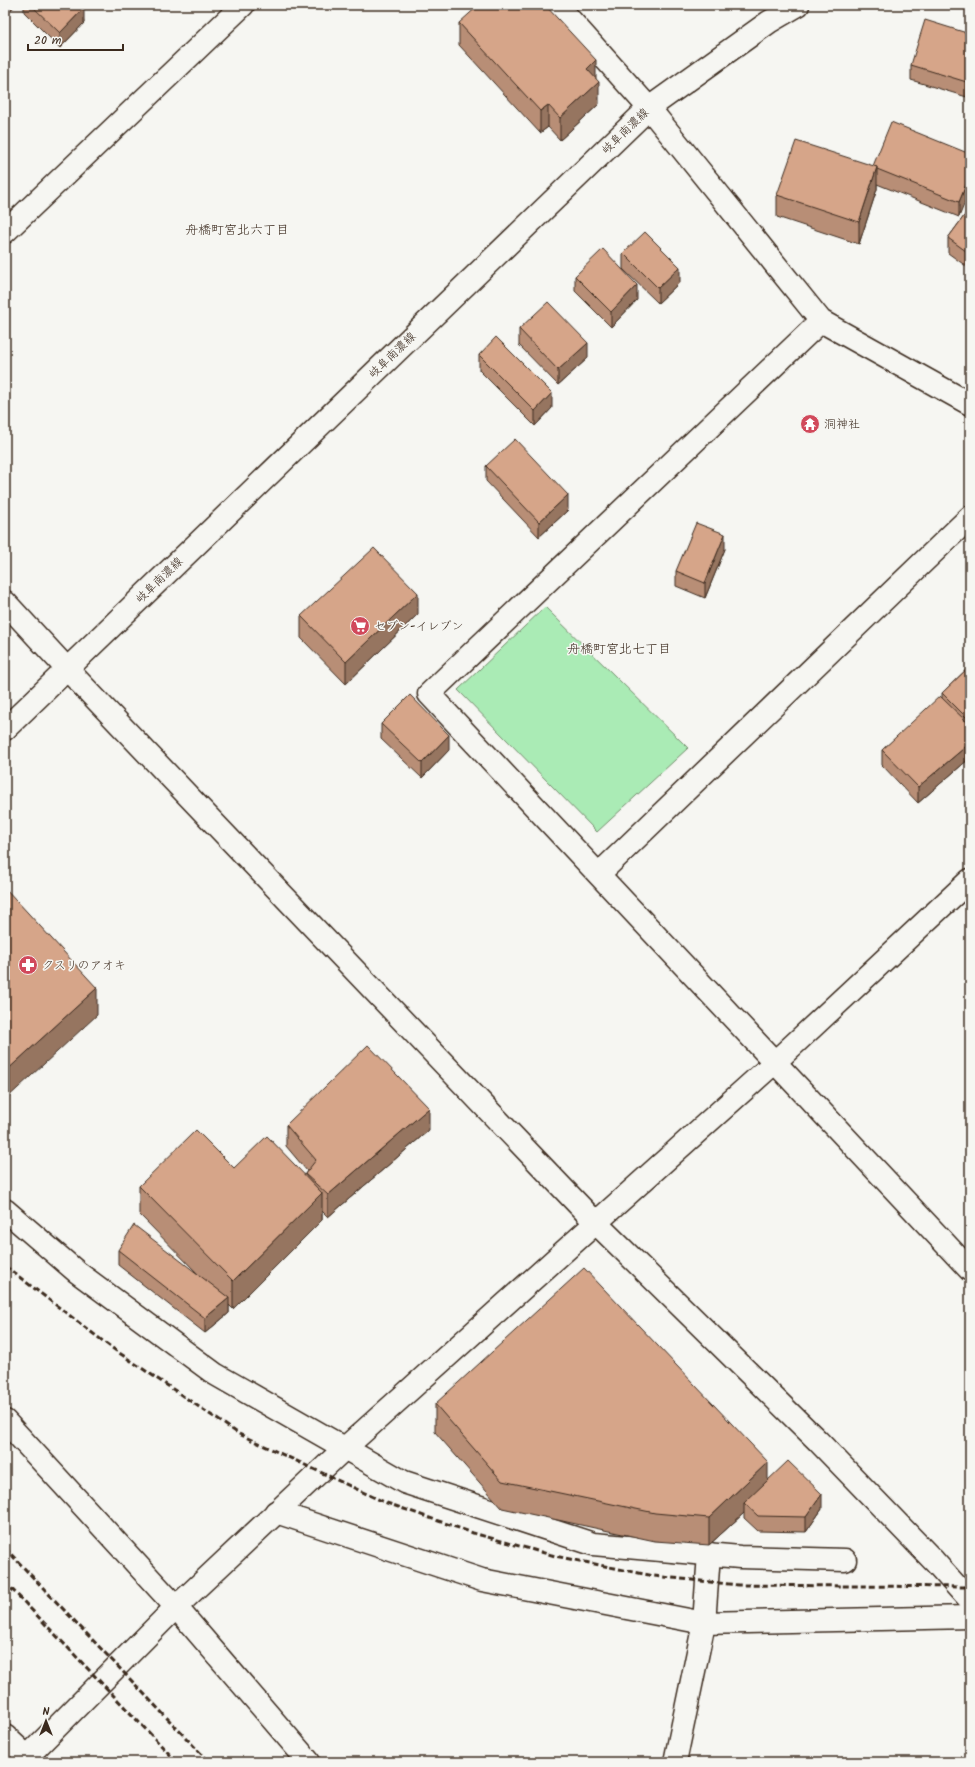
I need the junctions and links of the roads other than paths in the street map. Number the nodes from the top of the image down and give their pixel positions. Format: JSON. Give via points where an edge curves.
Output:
{"nodes":[{"id":1,"x":243,"y":5,"type":"edge"},
{"id":2,"x":557,"y":5,"type":"edge"},
{"id":3,"x":798,"y":5,"type":"edge"},
{"id":4,"x":649,"y":108,"type":"junction"},
{"id":5,"x":5,"y":232,"type":"edge"},
{"id":6,"x":821,"y":321,"type":"junction"},
{"id":7,"x":967,"y":397,"type":"edge"},
{"id":8,"x":970,"y":517,"type":"edge"},
{"id":9,"x":5,"y":602,"type":"edge"},
{"id":10,"x":66,"y":669,"type":"junction"},
{"id":11,"x":5,"y":729,"type":"edge"},
{"id":12,"x":599,"y":874,"type":"junction"},
{"id":13,"x":968,"y":886,"type":"edge"},
{"id":14,"x":775,"y":1062,"type":"junction"},
{"id":15,"x":5,"y":1210,"type":"edge"},
{"id":16,"x":595,"y":1222,"type":"junction"},
{"id":17,"x":970,"y":1270,"type":"edge"},
{"id":18,"x":5,"y":1421,"type":"edge"},
{"id":19,"x":345,"y":1448,"type":"junction"},
{"id":20,"x":276,"y":1512,"type":"junction"},
{"id":21,"x":709,"y":1554,"type":"junction"},
{"id":22,"x":844,"y":1560,"type":"dead end"},
{"id":23,"x":970,"y":1600,"type":"edge"},
{"id":24,"x":176,"y":1607,"type":"junction"},
{"id":25,"x":970,"y":1617,"type":"edge"},
{"id":26,"x":704,"y":1623,"type":"junction"},
{"id":27,"x":5,"y":1736,"type":"edge"},
{"id":28,"x":28,"y":1760,"type":"edge"},
{"id":29,"x":309,"y":1762,"type":"edge"},
{"id":30,"x":675,"y":1762,"type":"edge"}],
"edges":[{"from":1,"to":5,"type":"street"},
{"from":2,"to":4,"type":"street"},
{"from":3,"to":4,"type":"street","name":"岐阜南濃線","via":[[769,22]]},
{"from":4,"to":6,"type":"street"},
{"from":4,"to":10,"type":"street","name":"岐阜南濃線"},
{"from":6,"to":7,"type":"street"},
{"from":6,"to":12,"type":"street","via":[[429,694]]},
{"from":8,"to":12,"type":"street"},
{"from":9,"to":10,"type":"street"},
{"from":10,"to":11,"type":"street","name":"岐阜南濃線"},
{"from":10,"to":16,"type":"street"},
{"from":12,"to":14,"type":"street"},
{"from":13,"to":14,"type":"street"},
{"from":14,"to":16,"type":"street"},
{"from":14,"to":17,"type":"street"},
{"from":15,"to":19,"type":"street","via":[[77,1272],[215,1374]]},
{"from":16,"to":19,"type":"street"},
{"from":16,"to":23,"type":"street","via":[[818,1441]]},
{"from":18,"to":24,"type":"street"},
{"from":19,"to":20,"type":"street"},
{"from":19,"to":21,"type":"street","via":[[404,1482],[593,1544]]},
{"from":20,"to":24,"type":"street"},
{"from":20,"to":26,"type":"street","via":[[482,1580]]},
{"from":21,"to":22,"type":"street"},
{"from":21,"to":26,"type":"street"},
{"from":24,"to":28,"type":"street"},
{"from":24,"to":29,"type":"street"},
{"from":25,"to":26,"type":"street"},
{"from":26,"to":30,"type":"street"},
{"from":27,"to":28,"type":"street"}]}
